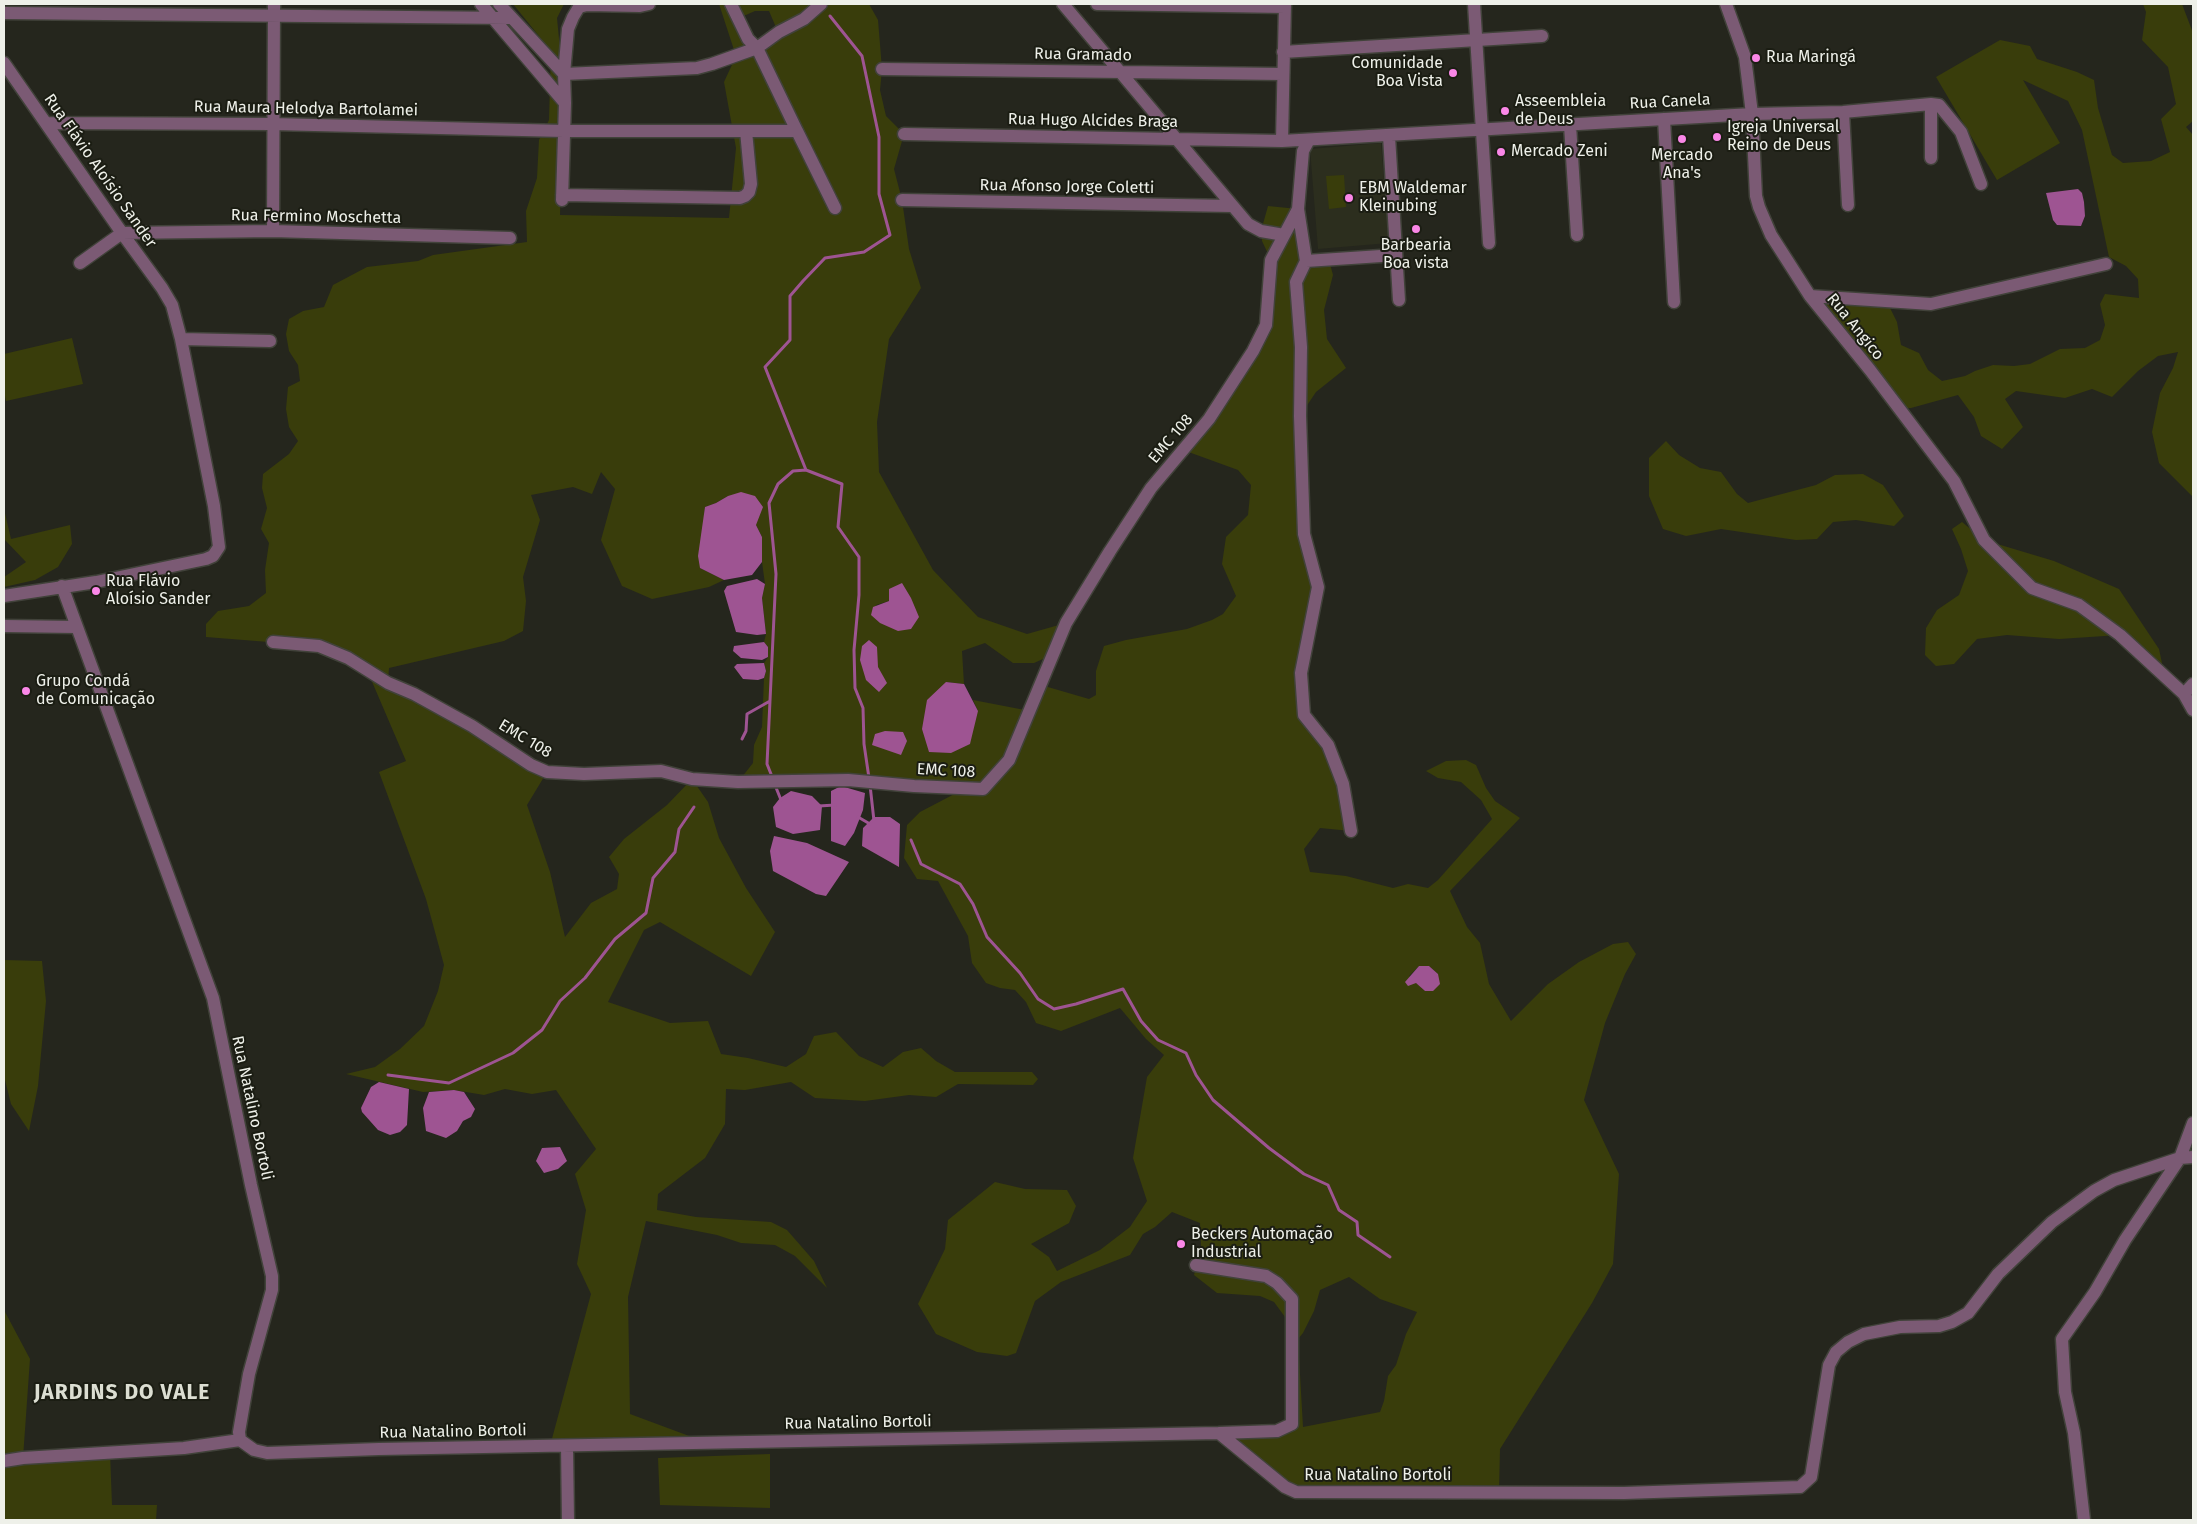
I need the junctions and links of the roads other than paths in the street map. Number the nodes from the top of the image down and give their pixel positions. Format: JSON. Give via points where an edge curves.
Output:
{"nodes":[{"id":1,"x":481,"y":4,"type":"edge"},
{"id":2,"x":499,"y":4,"type":"edge"},
{"id":3,"x":648,"y":4,"type":"edge"},
{"id":4,"x":731,"y":4,"type":"edge"},
{"id":5,"x":821,"y":4,"type":"edge"},
{"id":6,"x":1063,"y":4,"type":"edge"},
{"id":7,"x":1097,"y":4,"type":"edge"},
{"id":8,"x":1474,"y":4,"type":"edge"},
{"id":9,"x":1726,"y":4,"type":"edge"},
{"id":10,"x":1285,"y":5,"type":"edge"},
{"id":11,"x":274,"y":10,"type":"edge"},
{"id":12,"x":4,"y":13,"type":"edge"},
{"id":13,"x":493,"y":17,"type":"junction"},
{"id":14,"x":510,"y":18,"type":"junction"},
{"id":15,"x":1542,"y":36,"type":"dead end"},
{"id":16,"x":1476,"y":39,"type":"junction"},
{"id":17,"x":757,"y":48,"type":"junction"},
{"id":18,"x":1283,"y":52,"type":"junction"},
{"id":19,"x":4,"y":63,"type":"edge"},
{"id":20,"x":882,"y":69,"type":"dead end"},
{"id":21,"x":1120,"y":72,"type":"junction"},
{"id":22,"x":564,"y":74,"type":"junction"},
{"id":23,"x":1283,"y":74,"type":"junction"},
{"id":24,"x":565,"y":103,"type":"junction"},
{"id":25,"x":1931,"y":104,"type":"junction"},
{"id":26,"x":1843,"y":112,"type":"junction"},
{"id":27,"x":1752,"y":114,"type":"junction"},
{"id":28,"x":1664,"y":119,"type":"junction"},
{"id":29,"x":46,"y":123,"type":"junction"},
{"id":30,"x":273,"y":124,"type":"junction"},
{"id":31,"x":1570,"y":124,"type":"junction"},
{"id":32,"x":1483,"y":130,"type":"junction"},
{"id":33,"x":564,"y":131,"type":"junction"},
{"id":34,"x":746,"y":131,"type":"junction"},
{"id":35,"x":797,"y":131,"type":"junction"},
{"id":36,"x":904,"y":134,"type":"dead end"},
{"id":37,"x":1389,"y":136,"type":"junction"},
{"id":38,"x":1175,"y":138,"type":"junction"},
{"id":39,"x":1310,"y":140,"type":"junction"},
{"id":40,"x":1282,"y":141,"type":"junction"},
{"id":41,"x":1931,"y":158,"type":"dead end"},
{"id":42,"x":1981,"y":184,"type":"dead end"},
{"id":43,"x":902,"y":200,"type":"dead end"},
{"id":44,"x":1848,"y":205,"type":"dead end"},
{"id":45,"x":1232,"y":206,"type":"junction"},
{"id":46,"x":835,"y":208,"type":"dead end"},
{"id":47,"x":1298,"y":209,"type":"junction"},
{"id":48,"x":272,"y":231,"type":"junction"},
{"id":49,"x":122,"y":233,"type":"junction"},
{"id":50,"x":1284,"y":234,"type":"junction"},
{"id":51,"x":1577,"y":235,"type":"dead end"},
{"id":52,"x":510,"y":238,"type":"dead end"},
{"id":53,"x":1489,"y":243,"type":"dead end"},
{"id":54,"x":1396,"y":255,"type":"junction"},
{"id":55,"x":1306,"y":261,"type":"junction"},
{"id":56,"x":80,"y":263,"type":"dead end"},
{"id":57,"x":2106,"y":264,"type":"dead end"},
{"id":58,"x":1810,"y":296,"type":"junction"},
{"id":59,"x":1399,"y":300,"type":"dead end"},
{"id":60,"x":1674,"y":302,"type":"dead end"},
{"id":61,"x":181,"y":339,"type":"junction"},
{"id":62,"x":270,"y":341,"type":"dead end"},
{"id":63,"x":62,"y":586,"type":"junction"},
{"id":64,"x":4,"y":596,"type":"edge"},
{"id":65,"x":4,"y":626,"type":"edge"},
{"id":66,"x":76,"y":627,"type":"junction"},
{"id":67,"x":273,"y":642,"type":"dead end"},
{"id":68,"x":2193,"y":684,"type":"edge"},
{"id":69,"x":2184,"y":694,"type":"junction"},
{"id":70,"x":2193,"y":710,"type":"edge"},
{"id":71,"x":1351,"y":831,"type":"dead end"},
{"id":72,"x":2193,"y":1124,"type":"edge"},
{"id":73,"x":2193,"y":1157,"type":"edge"},
{"id":74,"x":2180,"y":1158,"type":"junction"},
{"id":75,"x":1196,"y":1265,"type":"dead end"},
{"id":76,"x":1219,"y":1433,"type":"junction"},
{"id":77,"x":240,"y":1440,"type":"junction"},
{"id":78,"x":567,"y":1446,"type":"junction"},
{"id":79,"x":4,"y":1461,"type":"edge"},
{"id":80,"x":568,"y":1520,"type":"edge"},
{"id":81,"x":2084,"y":1520,"type":"edge"}],
"edges":[{"from":1,"to":13,"type":"street"},
{"from":2,"to":14,"type":"street"},
{"from":3,"to":22,"type":"street","via":[[579,7],[568,29]]},
{"from":4,"to":17,"type":"street","via":[[748,40]]},
{"from":5,"to":17,"type":"street","via":[[804,19]]},
{"from":6,"to":21,"type":"street"},
{"from":7,"to":10,"type":"street"},
{"from":8,"to":16,"type":"street"},
{"from":9,"to":27,"type":"street","via":[[1745,57]]},
{"from":10,"to":18,"type":"street"},
{"from":11,"to":12,"type":"street"},
{"from":11,"to":13,"type":"street"},
{"from":11,"to":30,"type":"street"},
{"from":13,"to":14,"type":"street"},
{"from":13,"to":24,"type":"street"},
{"from":14,"to":22,"type":"street"},
{"from":15,"to":16,"type":"street"},
{"from":16,"to":18,"type":"street"},
{"from":16,"to":32,"type":"street"},
{"from":17,"to":22,"type":"street","via":[[697,68]]},
{"from":17,"to":35,"type":"street"},
{"from":18,"to":23,"type":"street"},
{"from":19,"to":29,"type":"street","name":"Rua Flávio Aloísio Sander"},
{"from":20,"to":21,"type":"street","name":"Rua Gramado"},
{"from":21,"to":23,"type":"street","name":"Rua Gramado"},
{"from":21,"to":38,"type":"street"},
{"from":22,"to":24,"type":"street"},
{"from":23,"to":40,"type":"street"},
{"from":24,"to":33,"type":"street"},
{"from":25,"to":26,"type":"street","name":"Rua Canela"},
{"from":25,"to":41,"type":"street"},
{"from":25,"to":42,"type":"street","via":[[1939,105],[1961,132]]},
{"from":26,"to":27,"type":"street","name":"Rua Canela"},
{"from":26,"to":44,"type":"street"},
{"from":27,"to":28,"type":"street","name":"Rua Canela"},
{"from":27,"to":58,"type":"street","name":"Rua Angico","via":[[1759,207],[1770,235]]},
{"from":28,"to":31,"type":"street","name":"Rua Canela"},
{"from":28,"to":60,"type":"street"},
{"from":29,"to":30,"type":"street","name":"Rua Maura Helodya Bartolamei"},
{"from":29,"to":49,"type":"street","name":"Rua Flávio Aloísio Sander"},
{"from":30,"to":33,"type":"street","name":"Rua Maura Helodya Bartolamei"},
{"from":30,"to":48,"type":"street"},
{"from":31,"to":32,"type":"street","name":"Rua Canela"},
{"from":31,"to":51,"type":"street"},
{"from":32,"to":37,"type":"street","name":"Rua Canela"},
{"from":32,"to":53,"type":"street"},
{"from":33,"to":34,"type":"street","name":"Rua Maura Helodya Bartolamei"},
{"from":33,"to":34,"type":"street","via":[[562,198],[740,198],[749,192],[751,184]]},
{"from":34,"to":35,"type":"street","name":"Rua Maura Helodya Bartolamei"},
{"from":35,"to":46,"type":"street"},
{"from":36,"to":38,"type":"street","name":"Rua Hugo Alcides Braga"},
{"from":37,"to":39,"type":"street","name":"Rua Canela"},
{"from":37,"to":54,"type":"street"},
{"from":38,"to":40,"type":"street","name":"Rua Hugo Alcides Braga"},
{"from":38,"to":45,"type":"street"},
{"from":39,"to":40,"type":"street","name":"Rua Canela"},
{"from":39,"to":47,"type":"street","via":[[1303,151]]},
{"from":43,"to":45,"type":"street","name":"Rua Afonso Jorge Coletti"},
{"from":45,"to":50,"type":"street","via":[[1248,224],[1261,231]]},
{"from":47,"to":50,"type":"street","name":"EMC 108"},
{"from":47,"to":55,"type":"street"},
{"from":48,"to":49,"type":"street","name":"Rua Fermino Moschetta"},
{"from":48,"to":52,"type":"street","name":"Rua Fermino Moschetta"},
{"from":49,"to":56,"type":"street"},
{"from":49,"to":61,"type":"street","name":"Rua Flávio Aloísio Sander","via":[[172,305]]},
{"from":50,"to":67,"type":"street","name":"EMC 108","via":[[1271,260],[1266,325],[1254,351],[1209,419],[1152,488],[1110,550],[1066,624],[1009,760],[983,789],[848,780],[738,782],[692,779],[662,771],[547,772],[472,726],[414,694],[388,684],[348,658],[319,646]]},
{"from":54,"to":55,"type":"street"},
{"from":54,"to":59,"type":"street"},
{"from":55,"to":71,"type":"street","via":[[1296,282],[1301,347],[1304,534],[1318,587],[1301,673],[1304,715],[1328,745],[1343,784]]},
{"from":57,"to":58,"type":"street","via":[[1931,304]]},
{"from":58,"to":69,"type":"street","name":"Rua Angico","via":[[1954,481],[1984,540],[2032,588],[2079,605],[2120,635]]},
{"from":61,"to":62,"type":"street"},
{"from":61,"to":63,"type":"street","name":"Rua Flávio Aloísio Sander","via":[[214,506],[219,536],[217,552],[206,559]]},
{"from":63,"to":64,"type":"street"},
{"from":63,"to":66,"type":"street","name":"Rua Natalino Bortoli"},
{"from":65,"to":66,"type":"street"},
{"from":66,"to":77,"type":"street","name":"Rua Natalino Bortoli","via":[[213,998],[272,1276],[272,1290],[249,1374]]},
{"from":68,"to":69,"type":"street"},
{"from":69,"to":70,"type":"street","name":"Rua Angico"},
{"from":72,"to":74,"type":"street"},
{"from":73,"to":74,"type":"street","name":"Rua Natalino Bortoli"},
{"from":74,"to":76,"type":"street","name":"Rua Natalino Bortoli","via":[[2114,1180],[2094,1191],[2052,1222],[1998,1274],[1968,1313],[1939,1326],[1900,1327],[1864,1334],[1836,1352],[1829,1365],[1811,1477],[1800,1487],[1624,1493],[1296,1492]]},
{"from":74,"to":81,"type":"street","via":[[2062,1339],[2065,1392],[2074,1433]]},
{"from":75,"to":76,"type":"street","via":[[1266,1276],[1292,1299],[1292,1424],[1278,1431]]},
{"from":76,"to":78,"type":"street","name":"Rua Natalino Bortoli"},
{"from":77,"to":78,"type":"street","name":"Rua Natalino Bortoli","via":[[254,1450],[267,1453]]},
{"from":77,"to":79,"type":"street","via":[[184,1448]]},
{"from":78,"to":80,"type":"street"}]}
